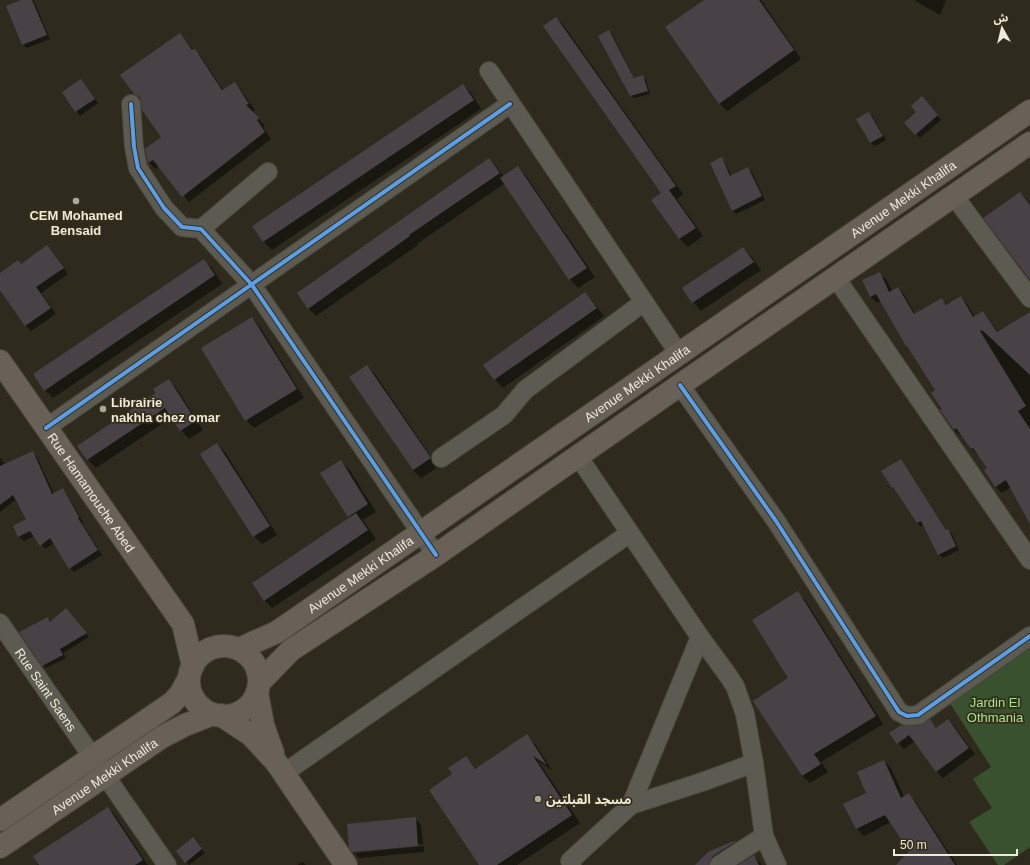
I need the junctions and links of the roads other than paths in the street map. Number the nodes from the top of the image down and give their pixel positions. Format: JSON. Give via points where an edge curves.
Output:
{"nodes":[{"id":1,"x":489,"y":71,"type":"dead end"},
{"id":2,"x":131,"y":104,"type":"dead end"},
{"id":3,"x":510,"y":104,"type":"junction"},
{"id":4,"x":1030,"y":112,"type":"edge"},
{"id":5,"x":1030,"y":144,"type":"edge"},
{"id":6,"x":268,"y":172,"type":"dead end"},
{"id":7,"x":954,"y":196,"type":"junction"},
{"id":8,"x":201,"y":230,"type":"junction"},
{"id":9,"x":836,"y":278,"type":"junction"},
{"id":10,"x":252,"y":285,"type":"junction"},
{"id":11,"x":1030,"y":298,"type":"edge"},
{"id":12,"x":644,"y":302,"type":"junction"},
{"id":13,"x":679,"y":354,"type":"junction"},
{"id":14,"x":0,"y":361,"type":"edge"},
{"id":15,"x":680,"y":385,"type":"junction"},
{"id":16,"x":46,"y":428,"type":"junction"},
{"id":17,"x":578,"y":456,"type":"junction"},
{"id":18,"x":441,"y":458,"type":"dead end"},
{"id":19,"x":421,"y":533,"type":"junction"},
{"id":20,"x":630,"y":533,"type":"junction"},
{"id":21,"x":436,"y":555,"type":"junction"},
{"id":22,"x":1030,"y":560,"type":"edge"},
{"id":23,"x":0,"y":623,"type":"edge"},
{"id":24,"x":183,"y":624,"type":"junction"},
{"id":25,"x":1030,"y":636,"type":"edge"},
{"id":26,"x":700,"y":637,"type":"junction"},
{"id":27,"x":233,"y":648,"type":"junction"},
{"id":28,"x":191,"y":672,"type":"junction"},
{"id":29,"x":258,"y":687,"type":"junction"},
{"id":30,"x":217,"y":714,"type":"junction"},
{"id":31,"x":92,"y":757,"type":"junction"},
{"id":32,"x":754,"y":763,"type":"junction"},
{"id":33,"x":280,"y":768,"type":"junction"},
{"id":34,"x":106,"y":776,"type":"junction"},
{"id":35,"x":631,"y":804,"type":"junction"},
{"id":36,"x":0,"y":820,"type":"edge"},
{"id":37,"x":764,"y":836,"type":"junction"},
{"id":38,"x":0,"y":847,"type":"edge"},
{"id":39,"x":166,"y":865,"type":"edge"},
{"id":40,"x":346,"y":865,"type":"edge"},
{"id":41,"x":572,"y":865,"type":"edge"},
{"id":42,"x":720,"y":865,"type":"edge"},
{"id":43,"x":777,"y":865,"type":"edge"}],
"edges":[{"from":1,"to":3,"type":"street"},
{"from":2,"to":8,"type":"street","via":[[138,168],[164,208],[182,227]]},
{"from":3,"to":10,"type":"street"},
{"from":3,"to":12,"type":"street"},
{"from":4,"to":13,"type":"main road","name":"Avenue Mekki Khalifa"},
{"from":5,"to":7,"type":"main road","name":"Avenue Mekki Khalifa"},
{"from":6,"to":8,"type":"street"},
{"from":7,"to":9,"type":"main road","name":"Avenue Mekki Khalifa"},
{"from":7,"to":11,"type":"street"},
{"from":8,"to":10,"type":"street"},
{"from":9,"to":15,"type":"main road","name":"Avenue Mekki Khalifa"},
{"from":9,"to":22,"type":"street"},
{"from":10,"to":16,"type":"street"},
{"from":10,"to":19,"type":"street"},
{"from":12,"to":13,"type":"street"},
{"from":12,"to":18,"type":"street","via":[[525,390],[504,415]]},
{"from":13,"to":19,"type":"main road","name":"Avenue Mekki Khalifa"},
{"from":14,"to":16,"type":"main road","name":"Rue Hamamouche Abed"},
{"from":15,"to":17,"type":"main road","name":"Avenue Mekki Khalifa"},
{"from":15,"to":25,"type":"street","via":[[776,521],[899,712],[907,716],[918,715]]},
{"from":16,"to":24,"type":"main road","name":"Rue Hamamouche Abed"},
{"from":17,"to":20,"type":"street"},
{"from":17,"to":21,"type":"main road","name":"Avenue Mekki Khalifa"},
{"from":19,"to":21,"type":"street"},
{"from":19,"to":27,"type":"main road","name":"Avenue Mekki Khalifa","via":[[277,632]]},
{"from":20,"to":26,"type":"street"},
{"from":20,"to":33,"type":"street"},
{"from":21,"to":29,"type":"main road","name":"Avenue Mekki Khalifa","via":[[292,650]]},
{"from":23,"to":31,"type":"street","name":"Rue Saint Saens"},
{"from":24,"to":27,"type":"main road"},
{"from":24,"to":28,"type":"main road"},
{"from":26,"to":32,"type":"street","via":[[735,686],[745,714]]},
{"from":26,"to":35,"type":"street"},
{"from":27,"to":28,"type":"main road","via":[[216,647],[206,651],[198,657]]},
{"from":27,"to":29,"type":"main road","via":[[246,654],[254,663]]},
{"from":28,"to":30,"type":"main road","via":[[190,687],[193,696],[204,709]]},
{"from":28,"to":31,"type":"main road","name":"Avenue Mekki Khalifa","via":[[181,693],[172,703]]},
{"from":29,"to":30,"type":"main road","via":[[247,707],[230,715]]},
{"from":29,"to":33,"type":"main road","via":[[263,725]]},
{"from":30,"to":33,"type":"main road","via":[[251,735]]},
{"from":30,"to":34,"type":"main road","name":"Avenue Mekki Khalifa","via":[[185,724]]},
{"from":31,"to":34,"type":"street","name":"Rue Saint Saens"},
{"from":31,"to":36,"type":"main road","name":"Avenue Mekki Khalifa"},
{"from":32,"to":35,"type":"street"},
{"from":32,"to":37,"type":"street"},
{"from":33,"to":40,"type":"main road"},
{"from":34,"to":38,"type":"main road","name":"Avenue Mekki Khalifa"},
{"from":34,"to":39,"type":"street","name":"Rue Saint Saens"},
{"from":35,"to":41,"type":"street","via":[[570,861]]},
{"from":37,"to":42,"type":"street"},
{"from":37,"to":43,"type":"street"}]}
